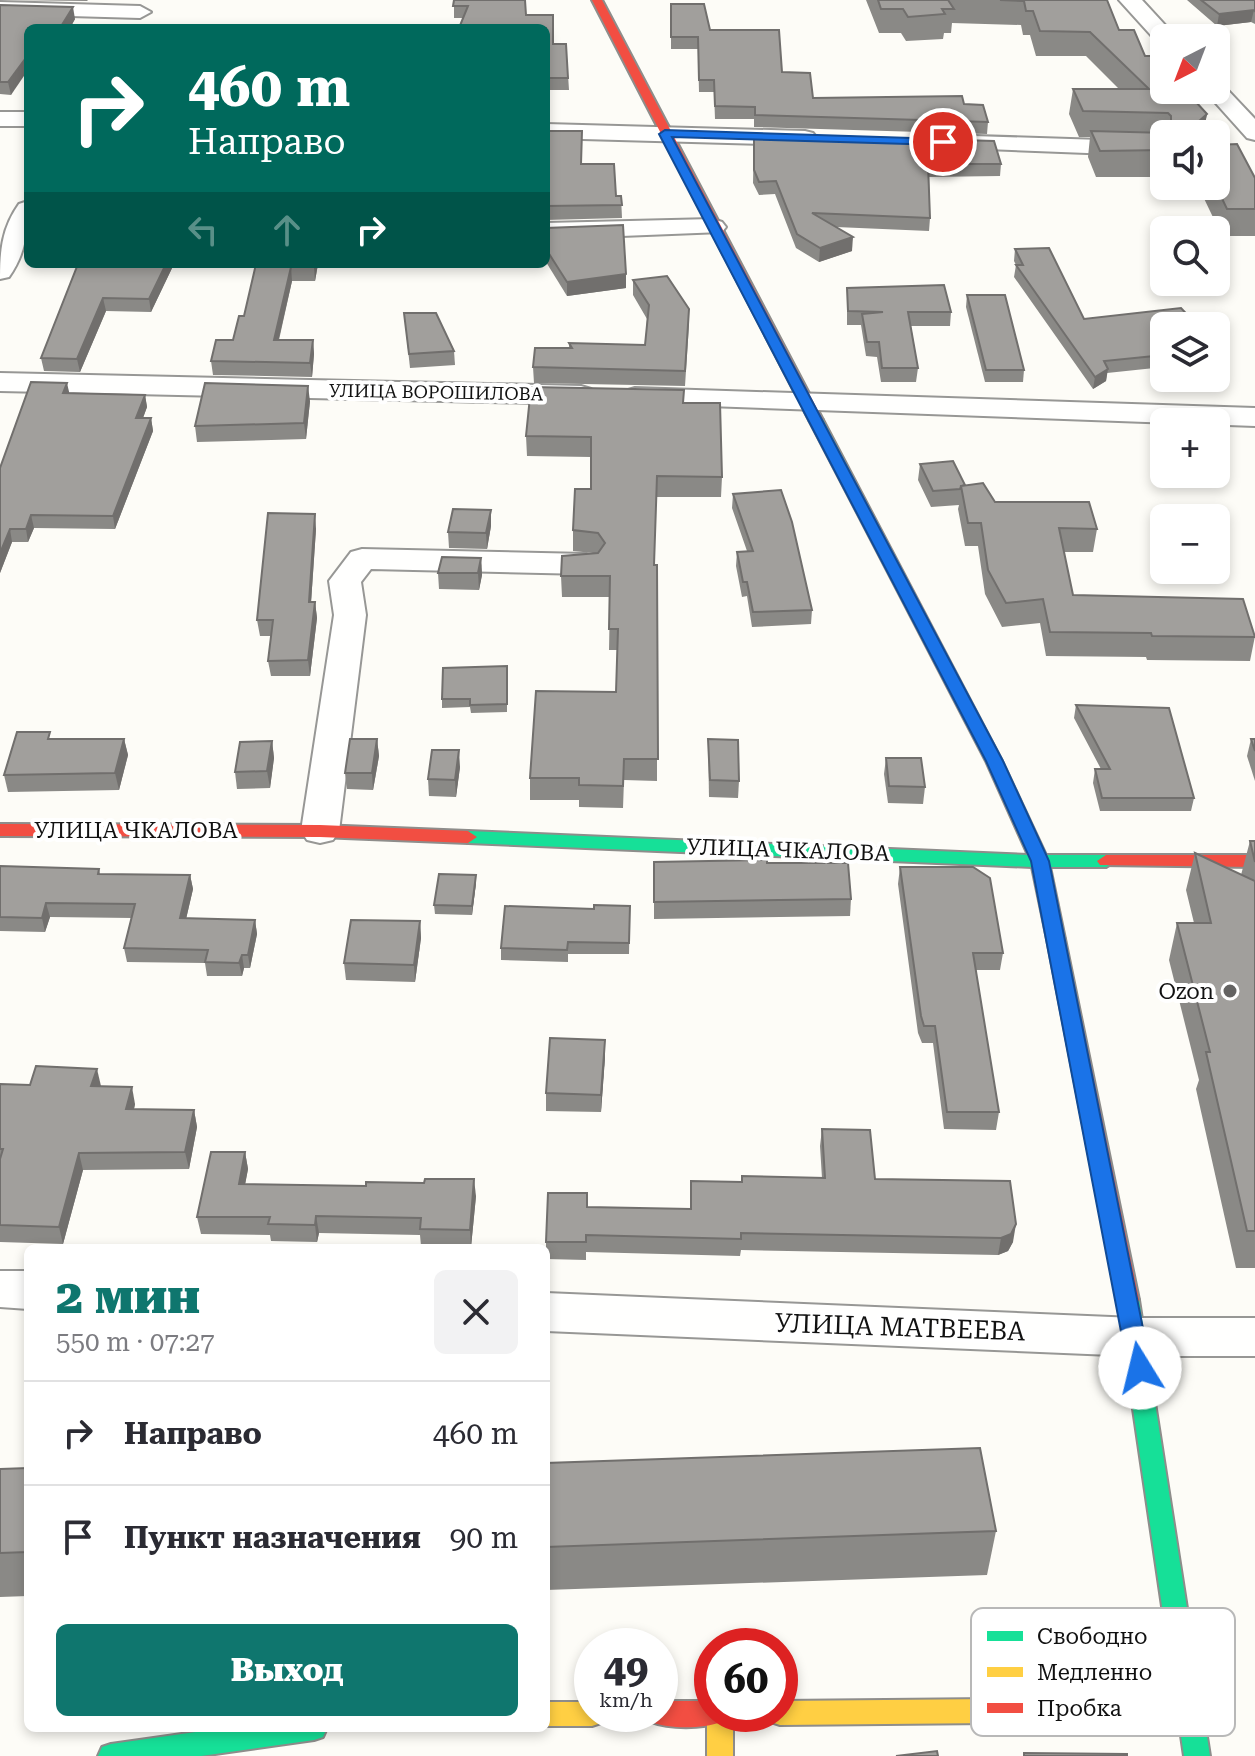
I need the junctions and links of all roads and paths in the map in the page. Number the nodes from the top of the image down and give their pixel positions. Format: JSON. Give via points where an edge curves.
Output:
{"nodes":[{"id":1,"x":597,"y":0,"type":"edge"},
{"id":2,"x":1130,"y":0,"type":"edge"},
{"id":3,"x":0,"y":8,"type":"edge"},
{"id":4,"x":139,"y":13,"type":"edge"},
{"id":5,"x":1153,"y":24,"type":"edge"},
{"id":6,"x":1224,"y":104,"type":"edge"},
{"id":7,"x":0,"y":119,"type":"edge"},
{"id":8,"x":24,"y":119,"type":"edge"},
{"id":9,"x":550,"y":131,"type":"edge"},
{"id":10,"x":665,"y":134,"type":"junction"},
{"id":11,"x":832,"y":139,"type":"edge"},
{"id":12,"x":927,"y":142,"type":"edge"},
{"id":13,"x":1251,"y":145,"type":"edge"},
{"id":14,"x":1150,"y":149,"type":"edge"},
{"id":15,"x":0,"y":205,"type":"edge"},
{"id":16,"x":24,"y":207,"type":"edge"},
{"id":17,"x":24,"y":216,"type":"edge"},
{"id":18,"x":713,"y":227,"type":"junction"},
{"id":19,"x":550,"y":231,"type":"edge"},
{"id":20,"x":0,"y":271,"type":"edge"},
{"id":21,"x":0,"y":382,"type":"edge"},
{"id":22,"x":805,"y":401,"type":"junction"},
{"id":23,"x":1255,"y":417,"type":"edge"},
{"id":24,"x":586,"y":564,"type":"edge"},
{"id":25,"x":0,"y":830,"type":"edge"},
{"id":26,"x":320,"y":831,"type":"junction"},
{"id":27,"x":1040,"y":861,"type":"junction"},
{"id":28,"x":1255,"y":861,"type":"edge"},
{"id":29,"x":0,"y":1289,"type":"edge"},
{"id":30,"x":24,"y":1290,"type":"edge"},
{"id":31,"x":550,"y":1312,"type":"edge"},
{"id":32,"x":1135,"y":1337,"type":"junction"},
{"id":33,"x":1255,"y":1337,"type":"edge"},
{"id":34,"x":1174,"y":1608,"type":"edge"},
{"id":35,"x":971,"y":1711,"type":"edge"},
{"id":36,"x":798,"y":1713,"type":"edge"},
{"id":37,"x":550,"y":1714,"type":"edge"},
{"id":38,"x":574,"y":1714,"type":"edge"},
{"id":39,"x":285,"y":1732,"type":"edge"},
{"id":40,"x":720,"y":1732,"type":"edge"},
{"id":41,"x":1194,"y":1736,"type":"edge"},
{"id":42,"x":111,"y":1756,"type":"edge"},
{"id":43,"x":720,"y":1756,"type":"edge"},
{"id":44,"x":1197,"y":1756,"type":"edge"}],
"edges":[{"from":1,"to":10,"type":"main road"},
{"from":2,"to":5,"type":"street"},
{"from":3,"to":4,"type":"street"},
{"from":6,"to":13,"type":"street"},
{"from":7,"to":8,"type":"street"},
{"from":9,"to":10,"type":"street"},
{"from":10,"to":11,"type":"street"},
{"from":10,"to":18,"type":"main road"},
{"from":12,"to":14,"type":"street"},
{"from":15,"to":16,"type":"street"},
{"from":17,"to":20,"type":"street"},
{"from":18,"to":19,"type":"street"},
{"from":18,"to":22,"type":"main road"},
{"from":21,"to":22,"type":"street","name":"УЛИЦА ВОРОШИЛОВА"},
{"from":22,"to":23,"type":"street","name":"УЛИЦА ВОРОШИЛОВА"},
{"from":22,"to":27,"type":"main road","via":[[994,761]]},
{"from":24,"to":26,"type":"street","via":[[362,559],[345,581],[350,615]]},
{"from":25,"to":26,"type":"main road","name":"УЛИЦА ЧКАЛОВА"},
{"from":26,"to":27,"type":"main road","name":"УЛИЦА ЧКАЛОВА"},
{"from":27,"to":28,"type":"main road","name":"УЛИЦА ЧКАЛОВА"},
{"from":27,"to":32,"type":"main road"},
{"from":29,"to":30,"type":"street"},
{"from":31,"to":32,"type":"street","name":"УЛИЦА МАТВЕЕВА"},
{"from":32,"to":33,"type":"street","name":"УЛИЦА МАТВЕЕВА"},
{"from":32,"to":34,"type":"main road"},
{"from":35,"to":36,"type":"main road"},
{"from":37,"to":38,"type":"main road"},
{"from":39,"to":42,"type":"main road"},
{"from":40,"to":43,"type":"main road"},
{"from":41,"to":44,"type":"main road"}]}
